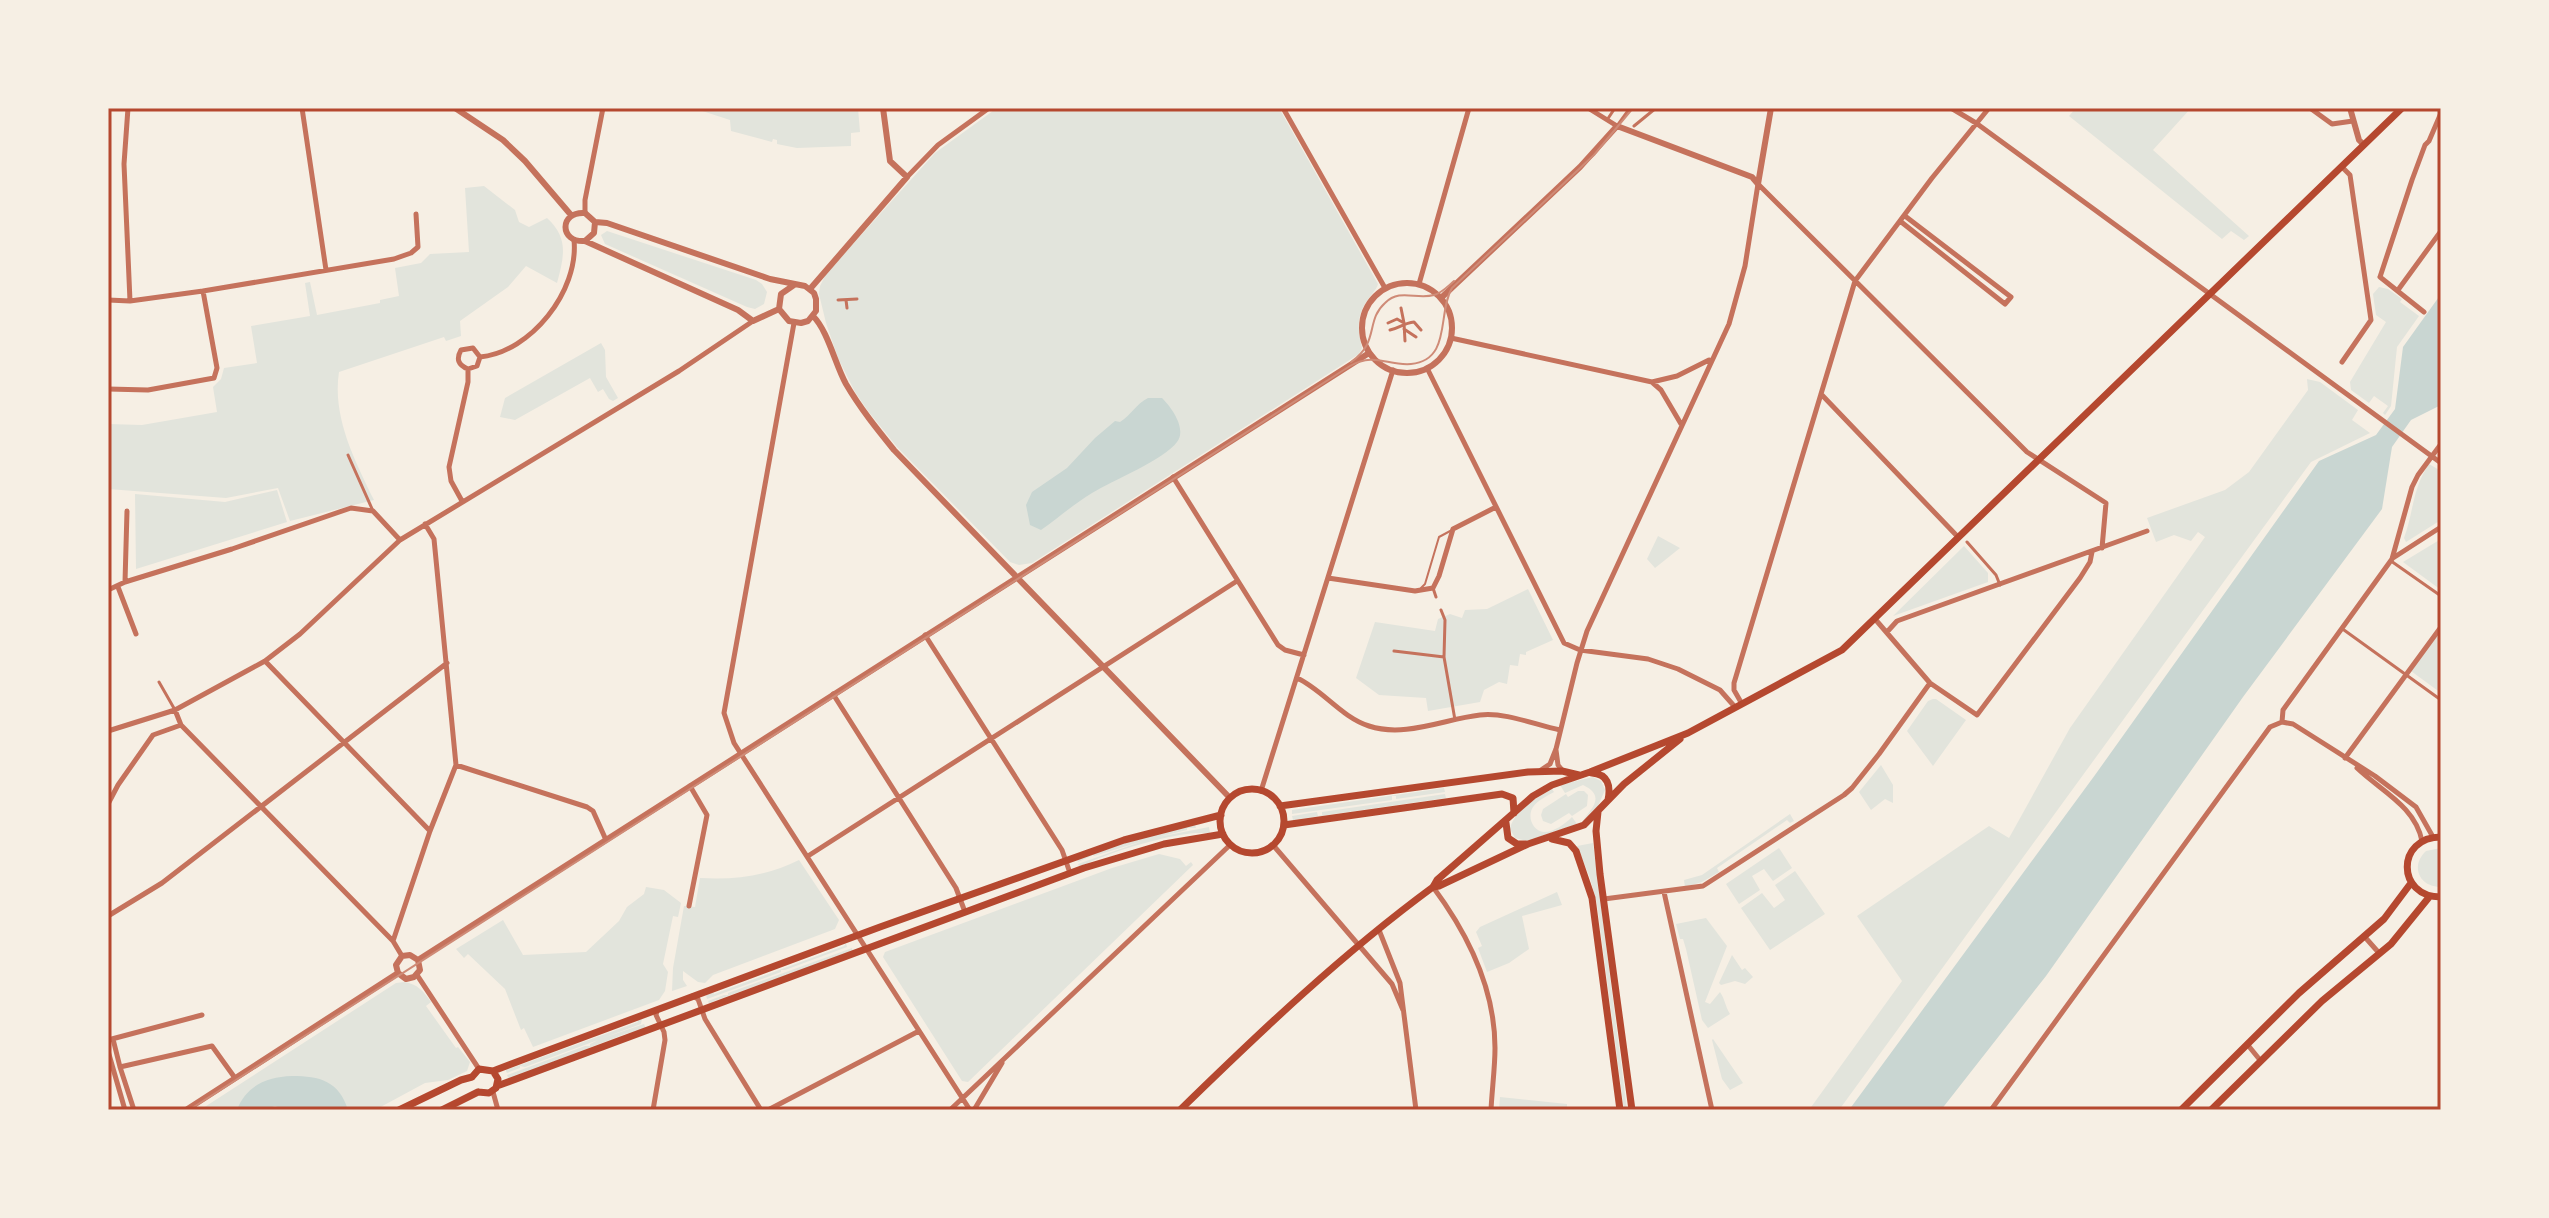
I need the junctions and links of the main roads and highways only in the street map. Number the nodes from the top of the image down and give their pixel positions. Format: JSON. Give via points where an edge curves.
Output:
{"nodes":[{"id":1,"x":2402,"y":108,"type":"edge"},
{"id":2,"x":1688,"y":733,"type":"junction"},
{"id":3,"x":1590,"y":772,"type":"junction"},
{"id":4,"x":1579,"y":775,"type":"junction"},
{"id":5,"x":1608,"y":800,"type":"junction"},
{"id":6,"x":1280,"y":806,"type":"junction"},
{"id":7,"x":1598,"y":812,"type":"junction"},
{"id":8,"x":1514,"y":813,"type":"junction"},
{"id":9,"x":1221,"y":815,"type":"junction"},
{"id":10,"x":1506,"y":821,"type":"junction"},
{"id":11,"x":1284,"y":825,"type":"junction"},
{"id":12,"x":1223,"y":834,"type":"junction"},
{"id":13,"x":2437,"y":837,"type":"edge"},
{"id":14,"x":1546,"y":839,"type":"junction"},
{"id":15,"x":1528,"y":844,"type":"junction"},
{"id":16,"x":2411,"y":883,"type":"junction"},
{"id":17,"x":1433,"y":887,"type":"junction"},
{"id":18,"x":2430,"y":896,"type":"junction"},
{"id":19,"x":2441,"y":897,"type":"edge"},
{"id":20,"x":493,"y":1071,"type":"junction"},
{"id":21,"x":472,"y":1077,"type":"junction"},
{"id":22,"x":495,"y":1089,"type":"junction"},
{"id":23,"x":478,"y":1092,"type":"junction"},
{"id":24,"x":1619,"y":1108,"type":"edge"},
{"id":25,"x":399,"y":1110,"type":"edge"},
{"id":26,"x":442,"y":1110,"type":"edge"},
{"id":27,"x":1180,"y":1110,"type":"edge"},
{"id":28,"x":1632,"y":1110,"type":"edge"},
{"id":29,"x":2181,"y":1110,"type":"edge"},
{"id":30,"x":2211,"y":1110,"type":"edge"}],
"edges":[{"from":1,"to":2,"type":"main road","via":[[1963,540],[1842,650]]},
{"from":2,"to":3,"type":"main road"},
{"from":2,"to":5,"type":"main road"},
{"from":3,"to":4,"type":"main road"},
{"from":3,"to":5,"type":"main road","via":[[1607,780]]},
{"from":4,"to":6,"type":"main road","via":[[1539,771]]},
{"from":4,"to":8,"type":"main road","via":[[1533,796]]},
{"from":5,"to":7,"type":"main road"},
{"from":6,"to":9,"type":"main road","via":[[1270,795],[1248,790],[1230,798]]},
{"from":6,"to":11,"type":"main road"},
{"from":7,"to":14,"type":"main road","via":[[1577,828]]},
{"from":7,"to":28,"type":"main road","via":[[1596,831]]},
{"from":8,"to":10,"type":"main road"},
{"from":8,"to":11,"type":"main road","via":[[1513,798],[1502,794]]},
{"from":9,"to":12,"type":"main road"},
{"from":9,"to":20,"type":"main road","via":[[1124,840]]},
{"from":10,"to":15,"type":"main road","via":[[1508,838]]},
{"from":10,"to":17,"type":"main road"},
{"from":11,"to":12,"type":"main road","via":[[1273,845],[1259,853],[1230,845]]},
{"from":12,"to":22,"type":"main road","via":[[1154,846],[1070,873]]},
{"from":13,"to":16,"type":"main road","via":[[2413,849],[2407,871]]},
{"from":14,"to":15,"type":"main road"},
{"from":14,"to":24,"type":"main road","via":[[1572,846],[1586,878]]},
{"from":15,"to":17,"type":"main road"},
{"from":16,"to":18,"type":"main road"},
{"from":16,"to":29,"type":"main road","via":[[2384,919],[2299,993]]},
{"from":17,"to":27,"type":"main road","via":[[1358,945]]},
{"from":18,"to":19,"type":"main road"},
{"from":18,"to":30,"type":"main road","via":[[2391,944],[2322,1001]]},
{"from":20,"to":21,"type":"main road","via":[[479,1069]]},
{"from":20,"to":22,"type":"main road","via":[[498,1079]]},
{"from":21,"to":23,"type":"main road"},
{"from":21,"to":25,"type":"main road"},
{"from":22,"to":23,"type":"main road"},
{"from":23,"to":26,"type":"main road"}]}
